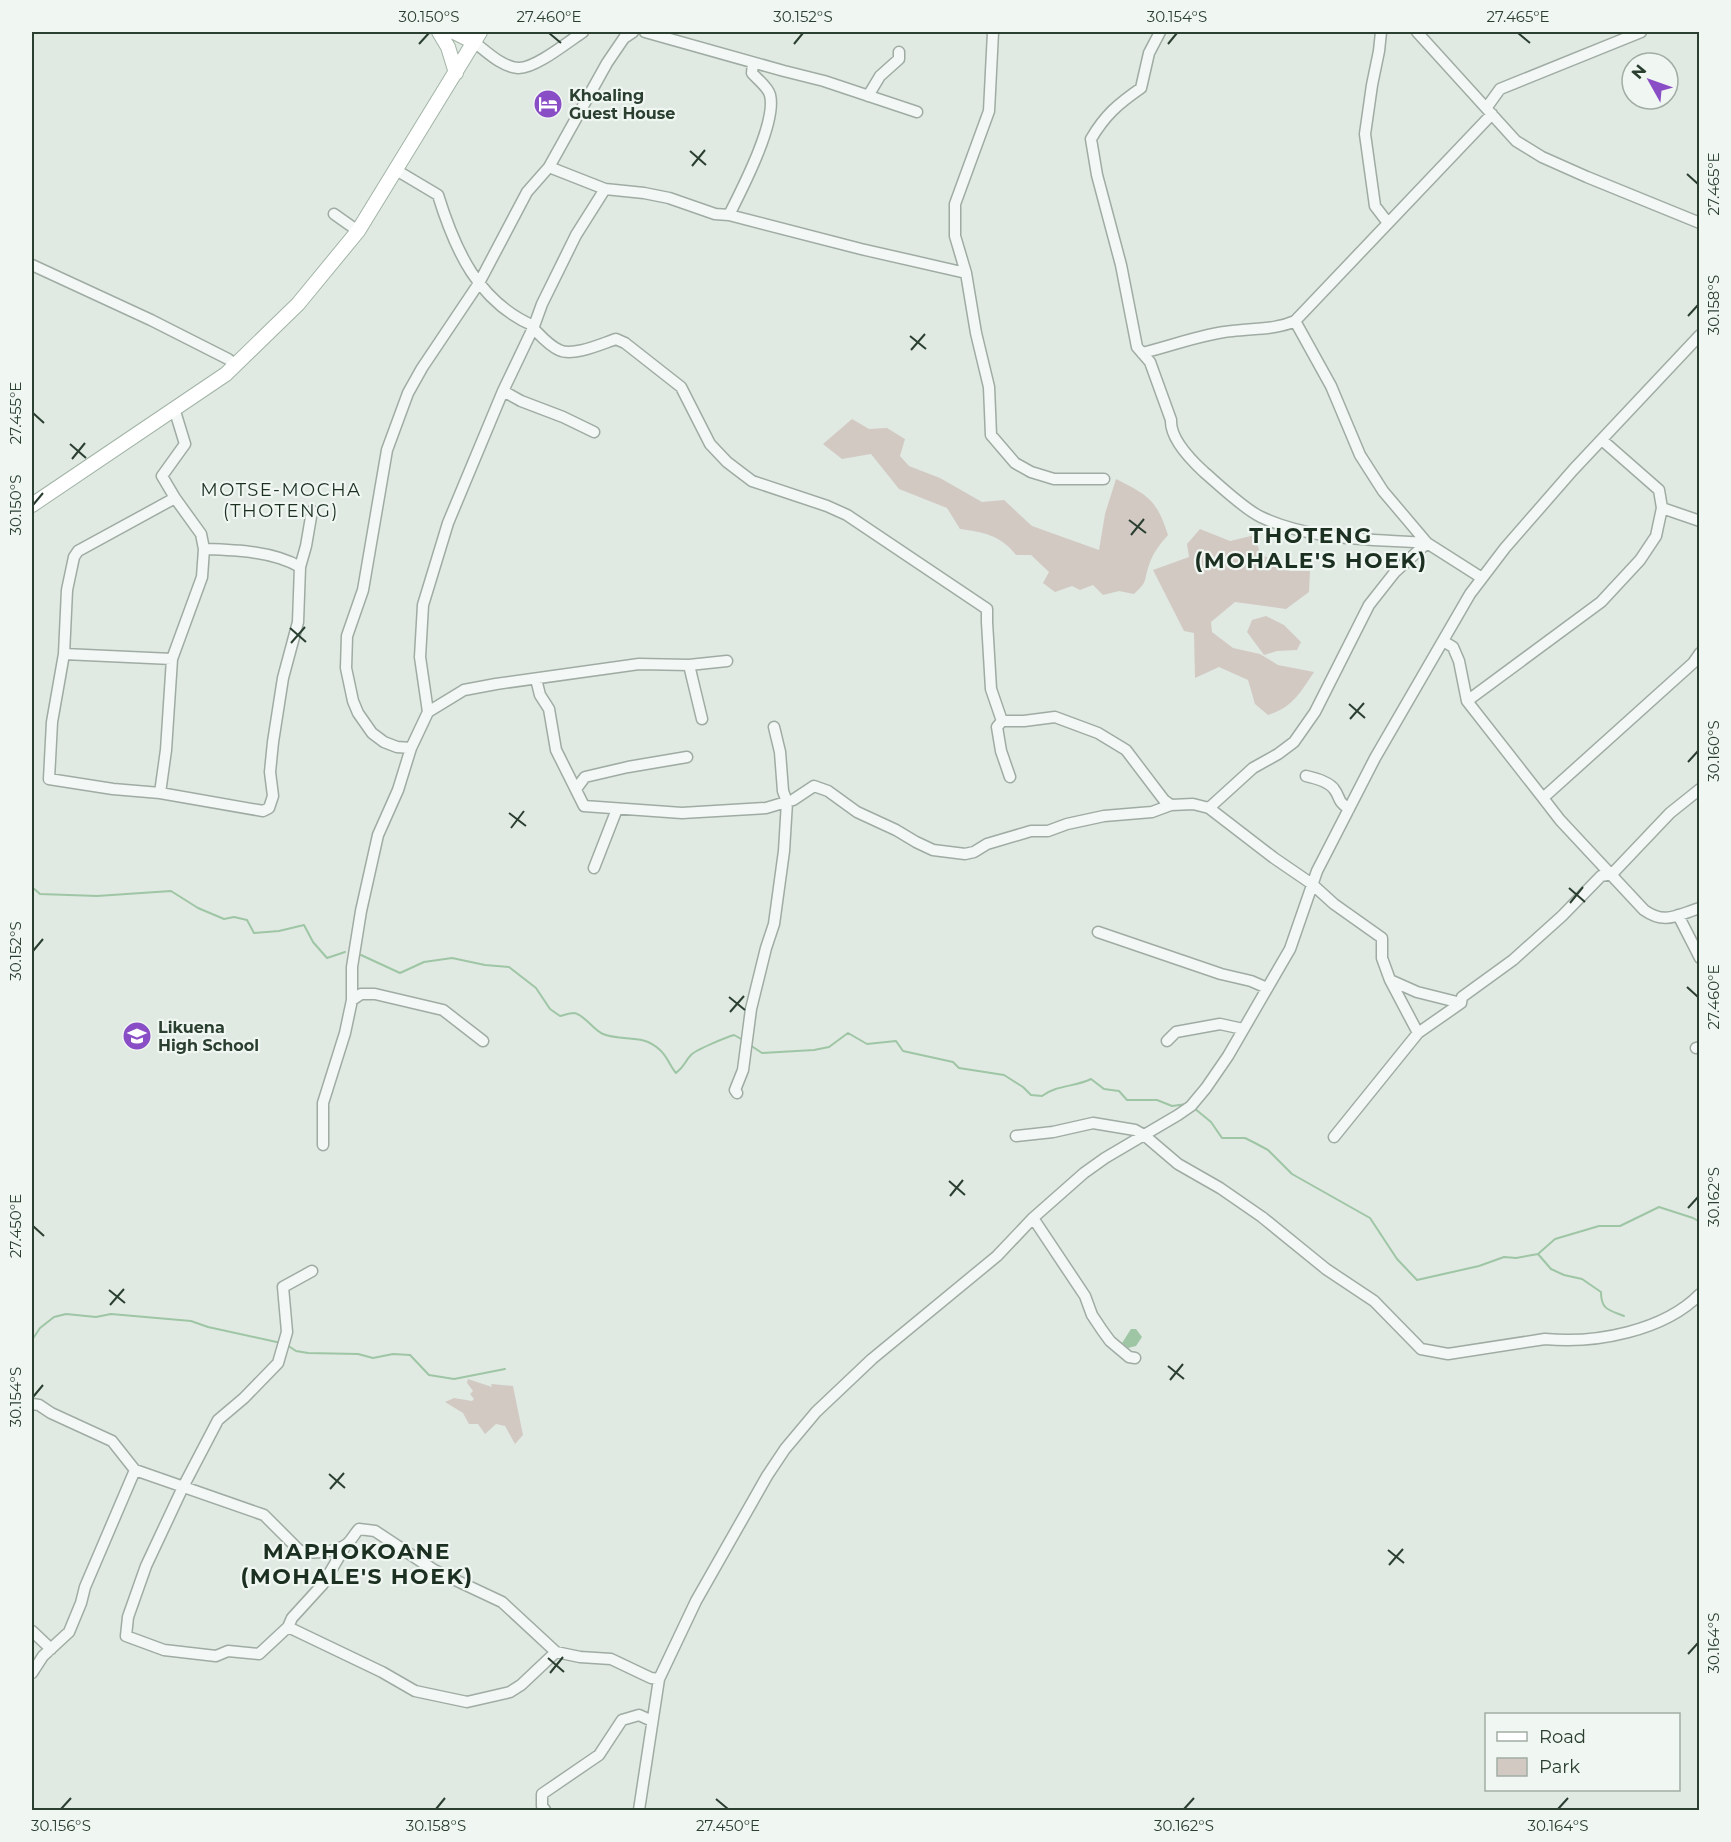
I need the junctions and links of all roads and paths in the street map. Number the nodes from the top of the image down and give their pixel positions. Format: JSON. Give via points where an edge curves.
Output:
{"nodes":[{"id":1,"x":439,"y":32,"type":"edge"},
{"id":2,"x":454,"y":32,"type":"edge"},
{"id":3,"x":583,"y":32,"type":"edge"},
{"id":4,"x":633,"y":32,"type":"edge"},
{"id":5,"x":645,"y":32,"type":"edge"},
{"id":6,"x":993,"y":32,"type":"edge"},
{"id":7,"x":1160,"y":32,"type":"edge"},
{"id":8,"x":1381,"y":32,"type":"edge"},
{"id":9,"x":1417,"y":32,"type":"edge"},
{"id":10,"x":1641,"y":32,"type":"edge"},
{"id":11,"x":477,"y":37,"type":"edge"},
{"id":12,"x":899,"y":52,"type":"dead end"},
{"id":13,"x":753,"y":63,"type":"junction"},
{"id":14,"x":456,"y":73,"type":"junction"},
{"id":15,"x":868,"y":96,"type":"junction"},
{"id":16,"x":1489,"y":110,"type":"junction"},
{"id":17,"x":917,"y":112,"type":"dead end"},
{"id":18,"x":549,"y":167,"type":"junction"},
{"id":19,"x":396,"y":170,"type":"junction"},
{"id":20,"x":604,"y":189,"type":"junction"},
{"id":21,"x":334,"y":214,"type":"dead end"},
{"id":22,"x":729,"y":215,"type":"junction"},
{"id":23,"x":1700,"y":223,"type":"edge"},
{"id":24,"x":1388,"y":224,"type":"junction"},
{"id":25,"x":358,"y":231,"type":"junction"},
{"id":26,"x":32,"y":265,"type":"edge"},
{"id":27,"x":966,"y":273,"type":"junction"},
{"id":28,"x":478,"y":283,"type":"junction"},
{"id":29,"x":1295,"y":321,"type":"junction"},
{"id":30,"x":533,"y":327,"type":"junction"},
{"id":31,"x":1700,"y":335,"type":"edge"},
{"id":32,"x":1142,"y":353,"type":"junction"},
{"id":33,"x":236,"y":365,"type":"junction"},
{"id":34,"x":503,"y":391,"type":"junction"},
{"id":35,"x":174,"y":408,"type":"junction"},
{"id":36,"x":594,"y":432,"type":"dead end"},
{"id":37,"x":1602,"y":440,"type":"junction"},
{"id":38,"x":1104,"y":479,"type":"dead end"},
{"id":39,"x":174,"y":498,"type":"junction"},
{"id":40,"x":32,"y":505,"type":"edge"},
{"id":41,"x":1662,"y":507,"type":"junction"},
{"id":42,"x":312,"y":511,"type":"dead end"},
{"id":43,"x":1700,"y":521,"type":"edge"},
{"id":44,"x":1427,"y":543,"type":"junction"},
{"id":45,"x":204,"y":549,"type":"junction"},
{"id":46,"x":300,"y":567,"type":"junction"},
{"id":47,"x":1482,"y":578,"type":"junction"},
{"id":48,"x":1443,"y":641,"type":"junction"},
{"id":49,"x":1700,"y":653,"type":"edge"},
{"id":50,"x":64,"y":654,"type":"junction"},
{"id":51,"x":172,"y":660,"type":"junction"},
{"id":52,"x":728,"y":661,"type":"dead end"},
{"id":53,"x":689,"y":665,"type":"junction"},
{"id":54,"x":536,"y":679,"type":"junction"},
{"id":55,"x":1467,"y":701,"type":"junction"},
{"id":56,"x":428,"y":712,"type":"junction"},
{"id":57,"x":702,"y":719,"type":"dead end"},
{"id":58,"x":1002,"y":721,"type":"junction"},
{"id":59,"x":774,"y":727,"type":"dead end"},
{"id":60,"x":411,"y":748,"type":"junction"},
{"id":61,"x":687,"y":757,"type":"dead end"},
{"id":62,"x":1306,"y":776,"type":"dead end"},
{"id":63,"x":1010,"y":777,"type":"dead end"},
{"id":64,"x":576,"y":789,"type":"junction"},
{"id":65,"x":1700,"y":789,"type":"edge"},
{"id":66,"x":160,"y":793,"type":"junction"},
{"id":67,"x":1543,"y":798,"type":"junction"},
{"id":68,"x":787,"y":802,"type":"junction"},
{"id":69,"x":1171,"y":805,"type":"junction"},
{"id":70,"x":1209,"y":808,"type":"junction"},
{"id":71,"x":617,"y":809,"type":"junction"},
{"id":72,"x":1349,"y":809,"type":"junction"},
{"id":73,"x":594,"y":867,"type":"dead end"},
{"id":74,"x":1612,"y":874,"type":"junction"},
{"id":75,"x":1312,"y":884,"type":"junction"},
{"id":76,"x":1700,"y":908,"type":"edge"},
{"id":77,"x":1678,"y":915,"type":"junction"},
{"id":78,"x":1098,"y":932,"type":"dead end"},
{"id":79,"x":1700,"y":958,"type":"edge"},
{"id":80,"x":1390,"y":980,"type":"junction"},
{"id":81,"x":1267,"y":988,"type":"junction"},
{"id":82,"x":352,"y":999,"type":"junction"},
{"id":83,"x":1461,"y":1003,"type":"junction"},
{"id":84,"x":1243,"y":1029,"type":"junction"},
{"id":85,"x":1418,"y":1034,"type":"junction"},
{"id":86,"x":483,"y":1041,"type":"dead end"},
{"id":87,"x":1167,"y":1041,"type":"dead end"},
{"id":88,"x":737,"y":1094,"type":"dead end"},
{"id":89,"x":1144,"y":1135,"type":"junction"},
{"id":90,"x":1016,"y":1136,"type":"dead end"},
{"id":91,"x":1334,"y":1137,"type":"dead end"},
{"id":92,"x":323,"y":1145,"type":"dead end"},
{"id":93,"x":1033,"y":1218,"type":"junction"},
{"id":94,"x":312,"y":1271,"type":"dead end"},
{"id":95,"x":1700,"y":1294,"type":"edge"},
{"id":96,"x":1135,"y":1358,"type":"dead end"},
{"id":97,"x":32,"y":1404,"type":"edge"},
{"id":98,"x":135,"y":1470,"type":"junction"},
{"id":99,"x":183,"y":1487,"type":"junction"},
{"id":100,"x":346,"y":1545,"type":"junction"},
{"id":101,"x":288,"y":1627,"type":"junction"},
{"id":102,"x":32,"y":1631,"type":"edge"},
{"id":103,"x":51,"y":1649,"type":"junction"},
{"id":104,"x":556,"y":1652,"type":"junction"},
{"id":105,"x":32,"y":1673,"type":"edge"},
{"id":106,"x":659,"y":1679,"type":"junction"},
{"id":107,"x":652,"y":1721,"type":"junction"},
{"id":108,"x":545,"y":1810,"type":"edge"},
{"id":109,"x":639,"y":1810,"type":"edge"}],
"edges":[{"from":1,"to":14,"type":"main road"},
{"from":2,"to":11,"type":"main road"},
{"from":3,"to":11,"type":"street","via":[[540,60],[518,68],[503,63]]},
{"from":4,"to":18,"type":"street","via":[[624,38],[607,63]]},
{"from":5,"to":13,"type":"street"},
{"from":6,"to":27,"type":"street","via":[[988,111],[955,204],[956,236]]},
{"from":7,"to":32,"type":"street","via":[[1149,53],[1141,88],[1115,106],[1090,139],[1137,347]]},
{"from":8,"to":24,"type":"street","via":[[1365,134],[1375,206]]},
{"from":9,"to":16,"type":"street"},
{"from":10,"to":16,"type":"street","via":[[1500,89]]},
{"from":11,"to":14,"type":"main road"},
{"from":12,"to":15,"type":"street","via":[[899,59],[880,76]]},
{"from":13,"to":15,"type":"street"},
{"from":13,"to":22,"type":"street","via":[[753,73],[770,92],[771,104],[750,172]]},
{"from":14,"to":19,"type":"main road"},
{"from":15,"to":17,"type":"street"},
{"from":16,"to":23,"type":"street","via":[[1516,141],[1542,157]]},
{"from":16,"to":24,"type":"street"},
{"from":18,"to":20,"type":"street"},
{"from":18,"to":28,"type":"street","via":[[527,192]]},
{"from":19,"to":25,"type":"main road"},
{"from":19,"to":28,"type":"street","via":[[438,195],[461,258]]},
{"from":20,"to":22,"type":"street","via":[[644,192]]},
{"from":20,"to":30,"type":"street","via":[[576,235]]},
{"from":21,"to":25,"type":"street"},
{"from":22,"to":27,"type":"street"},
{"from":24,"to":29,"type":"street"},
{"from":25,"to":33,"type":"main road","via":[[298,304]]},
{"from":26,"to":33,"type":"street"},
{"from":27,"to":38,"type":"street","via":[[989,387],[991,435],[1016,463],[1030,472],[1054,479]]},
{"from":28,"to":30,"type":"street","via":[[514,317]]},
{"from":28,"to":60,"type":"street","via":[[408,393],[387,450],[363,590],[347,636],[346,668],[358,713],[384,742]]},
{"from":29,"to":32,"type":"street","via":[[1283,326],[1233,330]]},
{"from":29,"to":44,"type":"street","via":[[1331,386],[1360,454],[1383,491]]},
{"from":30,"to":34,"type":"street"},
{"from":30,"to":58,"type":"street","via":[[560,351],[580,351],[616,339],[625,343],[681,387],[710,444],[752,481],[847,515],[987,609],[991,689]]},
{"from":31,"to":37,"type":"street"},
{"from":32,"to":44,"type":"street","via":[[1150,362],[1170,426],[1187,457],[1259,517],[1294,530]]},
{"from":33,"to":35,"type":"main road"},
{"from":34,"to":36,"type":"street"},
{"from":34,"to":56,"type":"street","via":[[448,524],[423,605],[420,657]]},
{"from":35,"to":39,"type":"street","via":[[185,444],[162,476]]},
{"from":35,"to":40,"type":"main road"},
{"from":37,"to":41,"type":"street","via":[[1659,490]]},
{"from":37,"to":47,"type":"street"},
{"from":39,"to":45,"type":"street","via":[[201,534]]},
{"from":39,"to":50,"type":"street","via":[[78,551],[66,600]]},
{"from":41,"to":43,"type":"street"},
{"from":41,"to":55,"type":"street","via":[[1656,536],[1640,560],[1601,602]]},
{"from":42,"to":46,"type":"street"},
{"from":44,"to":47,"type":"street"},
{"from":44,"to":70,"type":"street","via":[[1395,572],[1369,605],[1315,712],[1294,742],[1253,768]]},
{"from":45,"to":46,"type":"street","via":[[257,554]]},
{"from":45,"to":51,"type":"street","via":[[202,577]]},
{"from":46,"to":66,"type":"street","via":[[298,622],[283,678],[269,808],[263,811]]},
{"from":47,"to":48,"type":"street"},
{"from":48,"to":55,"type":"street","via":[[1453,647],[1459,661]]},
{"from":48,"to":72,"type":"street"},
{"from":49,"to":67,"type":"street"},
{"from":50,"to":51,"type":"street"},
{"from":50,"to":66,"type":"street","via":[[52,722],[49,779]]},
{"from":51,"to":66,"type":"street"},
{"from":52,"to":53,"type":"street"},
{"from":53,"to":54,"type":"street","via":[[639,664]]},
{"from":53,"to":57,"type":"street"},
{"from":54,"to":56,"type":"street","via":[[464,690]]},
{"from":54,"to":64,"type":"street","via":[[549,709],[556,750]]},
{"from":55,"to":67,"type":"street"},
{"from":56,"to":60,"type":"street"},
{"from":58,"to":63,"type":"street","via":[[997,727]]},
{"from":58,"to":69,"type":"street","via":[[1055,717],[1098,732],[1126,750],[1152,787]]},
{"from":59,"to":68,"type":"street"},
{"from":60,"to":82,"type":"street","via":[[378,835],[352,967]]},
{"from":61,"to":64,"type":"street","via":[[585,777]]},
{"from":62,"to":72,"type":"street","via":[[1334,789],[1339,802]]},
{"from":64,"to":71,"type":"street","via":[[584,806]]},
{"from":65,"to":74,"type":"street","via":[[1670,813]]},
{"from":67,"to":74,"type":"street"},
{"from":68,"to":69,"type":"street","via":[[814,786],[933,850],[965,854],[1030,831],[1152,812]]},
{"from":68,"to":71,"type":"street","via":[[766,808],[682,813]]},
{"from":68,"to":88,"type":"street","via":[[779,898],[752,1009]]},
{"from":69,"to":70,"type":"street"},
{"from":70,"to":75,"type":"street"},
{"from":71,"to":73,"type":"street"},
{"from":72,"to":75,"type":"street"},
{"from":74,"to":77,"type":"street","via":[[1655,917]]},
{"from":74,"to":83,"type":"street","via":[[1601,876],[1513,960],[1462,997]]},
{"from":75,"to":80,"type":"street","via":[[1383,938],[1382,958]]},
{"from":75,"to":81,"type":"street","via":[[1290,949]]},
{"from":76,"to":77,"type":"street"},
{"from":77,"to":79,"type":"street"},
{"from":78,"to":81,"type":"street"},
{"from":80,"to":83,"type":"street","via":[[1417,992]]},
{"from":80,"to":85,"type":"street"},
{"from":81,"to":84,"type":"street"},
{"from":82,"to":86,"type":"street","via":[[375,994],[443,1010]]},
{"from":82,"to":92,"type":"street","via":[[323,1103]]},
{"from":83,"to":85,"type":"street"},
{"from":84,"to":87,"type":"street","via":[[1220,1024],[1176,1032]]},
{"from":84,"to":89,"type":"street","via":[[1191,1106]]},
{"from":85,"to":91,"type":"street"},
{"from":89,"to":90,"type":"street","via":[[1093,1123]]},
{"from":89,"to":93,"type":"street","via":[[1084,1173]]},
{"from":89,"to":95,"type":"street","via":[[1178,1164],[1240,1201],[1326,1269],[1374,1301],[1421,1349],[1448,1354],[1545,1339],[1628,1332],[1678,1312]]},
{"from":93,"to":96,"type":"street","via":[[1110,1341]]},
{"from":93,"to":106,"type":"street","via":[[997,1256],[872,1359],[799,1430],[767,1476],[696,1601]]},
{"from":94,"to":99,"type":"street","via":[[284,1287],[288,1332],[278,1363],[218,1420]]},
{"from":97,"to":98,"type":"street","via":[[112,1441]]},
{"from":98,"to":99,"type":"street"},
{"from":98,"to":103,"type":"street","via":[[72,1627]]},
{"from":99,"to":100,"type":"street","via":[[264,1515],[305,1553]]},
{"from":99,"to":101,"type":"street","via":[[146,1566],[128,1617],[126,1636],[164,1650],[216,1656],[228,1652],[259,1654]]},
{"from":100,"to":101,"type":"street","via":[[323,1584]]},
{"from":100,"to":104,"type":"street","via":[[359,1529],[375,1531],[434,1570],[502,1602]]},
{"from":101,"to":104,"type":"street","via":[[415,1691],[467,1702],[510,1692]]},
{"from":102,"to":103,"type":"street"},
{"from":103,"to":105,"type":"street"},
{"from":104,"to":106,"type":"street","via":[[611,1659]]},
{"from":106,"to":107,"type":"street"},
{"from":107,"to":108,"type":"street","via":[[639,1715],[622,1720],[599,1755],[542,1794]]},
{"from":107,"to":109,"type":"street"}]}
